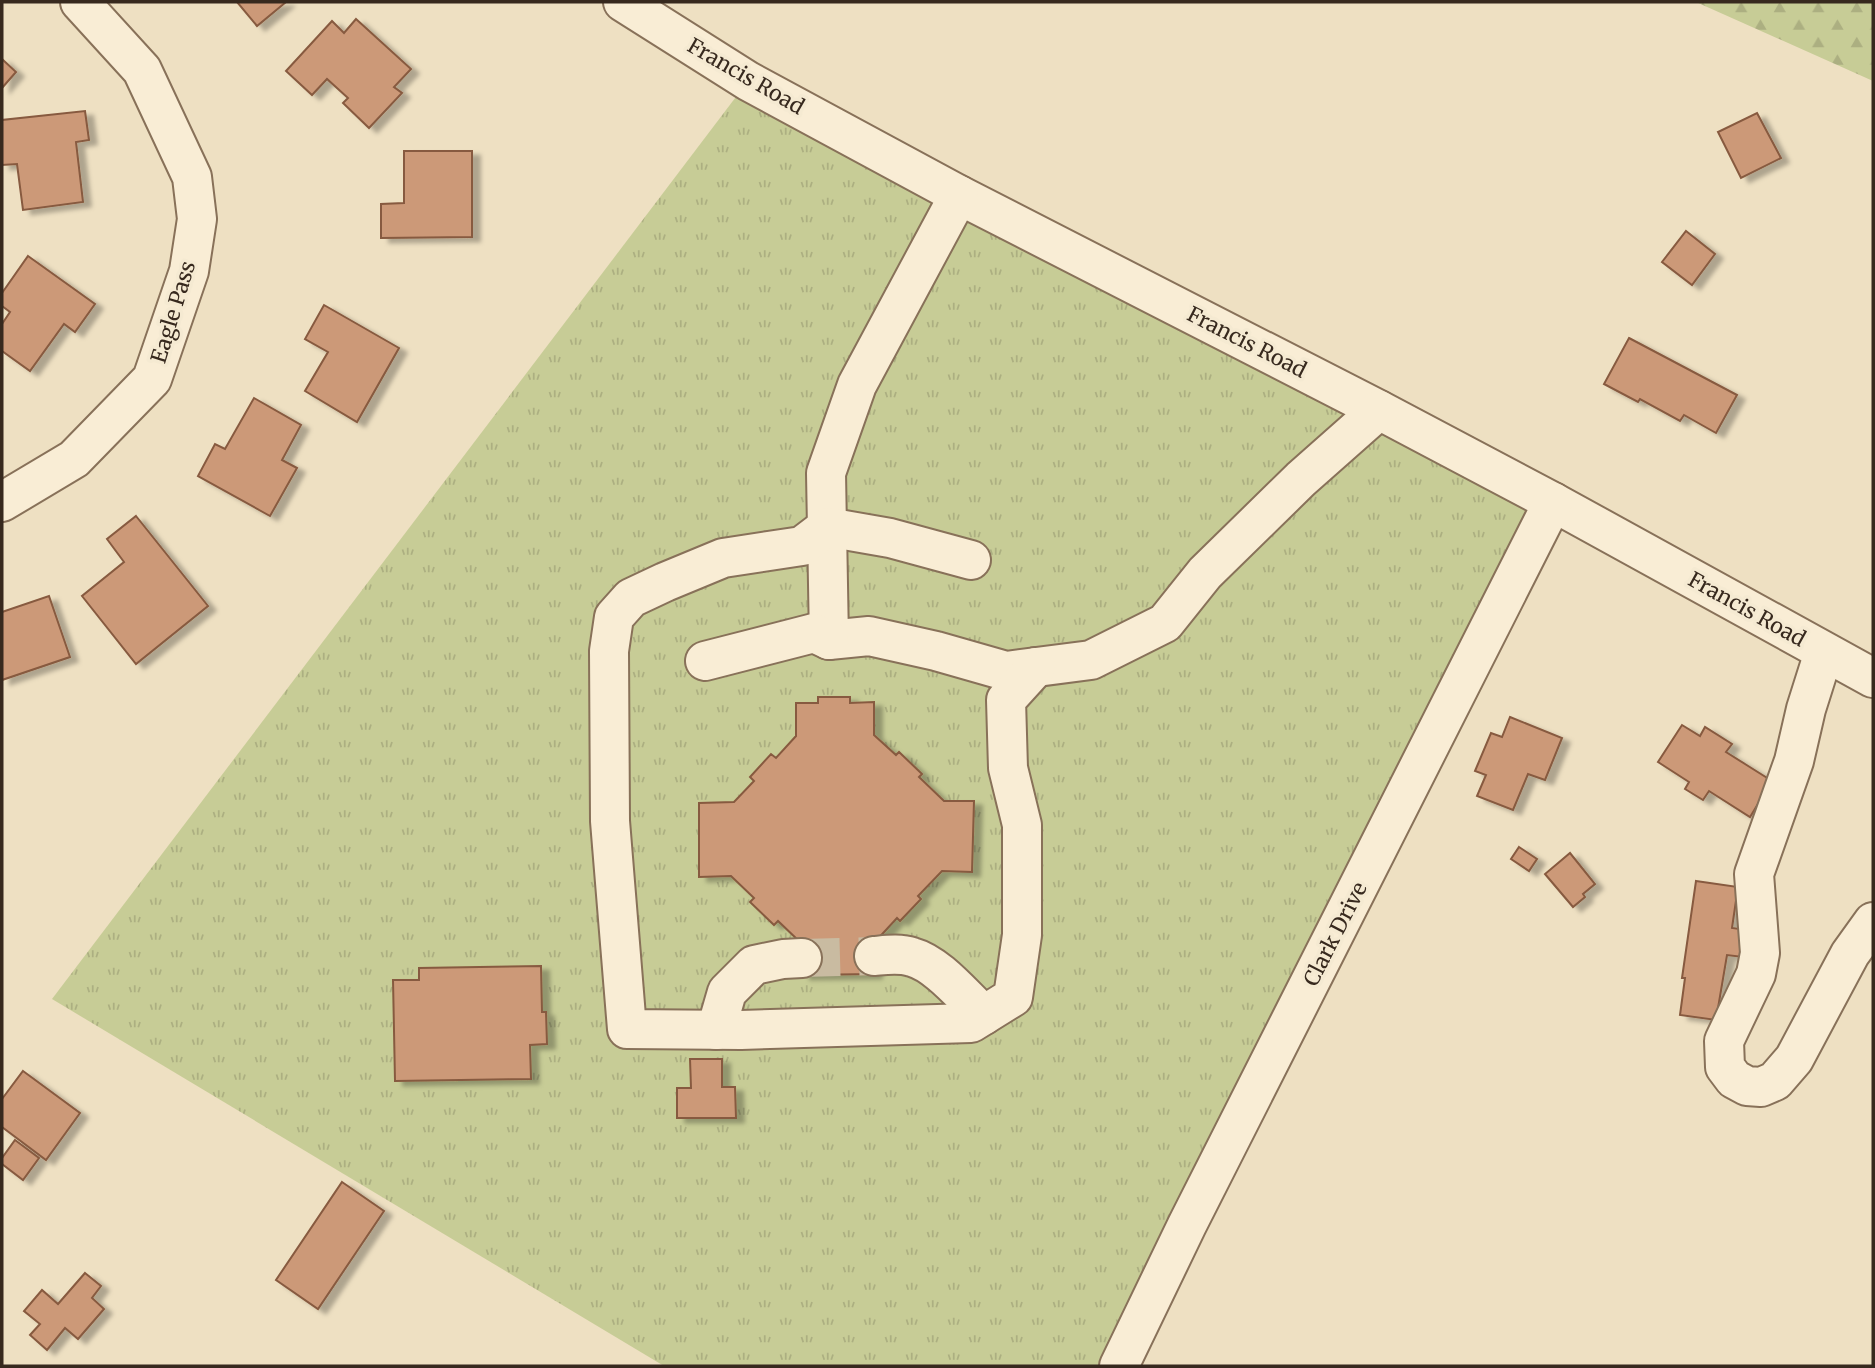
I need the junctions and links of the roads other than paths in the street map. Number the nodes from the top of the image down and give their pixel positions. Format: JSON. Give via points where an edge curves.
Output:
{"nodes":[{"id":1,"x":80,"y":2,"type":"edge"},
{"id":2,"x":623,"y":2,"type":"edge"},
{"id":3,"x":959,"y":195,"type":"junction"},
{"id":4,"x":1380,"y":410,"type":"junction"},
{"id":5,"x":2,"y":502,"type":"edge"},
{"id":6,"x":1553,"y":502,"type":"junction"},
{"id":7,"x":827,"y":527,"type":"junction"},
{"id":8,"x":971,"y":560,"type":"dead end"},
{"id":9,"x":829,"y":639,"type":"junction"},
{"id":10,"x":1824,"y":652,"type":"junction"},
{"id":11,"x":705,"y":661,"type":"dead end"},
{"id":12,"x":1036,"y":667,"type":"junction"},
{"id":13,"x":1873,"y":678,"type":"edge"},
{"id":14,"x":1873,"y":922,"type":"edge"},
{"id":15,"x":874,"y":956,"type":"tunnel mouth"},
{"id":16,"x":802,"y":958,"type":"tunnel mouth"},
{"id":17,"x":984,"y":1015,"type":"junction"},
{"id":18,"x":716,"y":1030,"type":"junction"},
{"id":19,"x":1119,"y":1366,"type":"edge"}],
"edges":[{"from":1,"to":5,"type":"street","name":"Eagle Pass","via":[[142,70],[192,177],[197,219],[189,271],[152,379],[74,459]]},
{"from":2,"to":3,"type":"street","name":"Francis Road","via":[[748,80]]},
{"from":3,"to":4,"type":"street","name":"Francis Road"},
{"from":3,"to":7,"type":"street","via":[[857,385],[826,473]]},
{"from":4,"to":6,"type":"street","name":"Francis Road"},
{"from":4,"to":12,"type":"street","via":[[1205,573],[1165,623],[1091,660]]},
{"from":6,"to":10,"type":"street","name":"Francis Road"},
{"from":6,"to":19,"type":"street","name":"Clark Drive"},
{"from":7,"to":8,"type":"street"},
{"from":7,"to":9,"type":"street"},
{"from":7,"to":18,"type":"street","via":[[802,545],[723,558],[665,582],[631,598],[614,617],[609,651],[610,821],[626,1029]]},
{"from":9,"to":11,"type":"street","via":[[814,633]]},
{"from":9,"to":12,"type":"street","via":[[869,636],[1006,671]]},
{"from":10,"to":13,"type":"street","name":"Francis Road"},
{"from":10,"to":14,"type":"street","via":[[1794,761],[1754,874],[1760,953],[1756,974],[1724,1041],[1725,1067],[1734,1079],[1761,1087],[1775,1081],[1794,1059],[1850,954]]},
{"from":12,"to":17,"type":"street","via":[[1006,700],[1008,768],[1022,825],[1022,935],[1013,997]]},
{"from":15,"to":17,"type":"street","via":[[913,957],[940,973]]},
{"from":16,"to":18,"type":"street","via":[[754,965],[727,992]]},
{"from":17,"to":18,"type":"street","via":[[971,1023]]}]}
